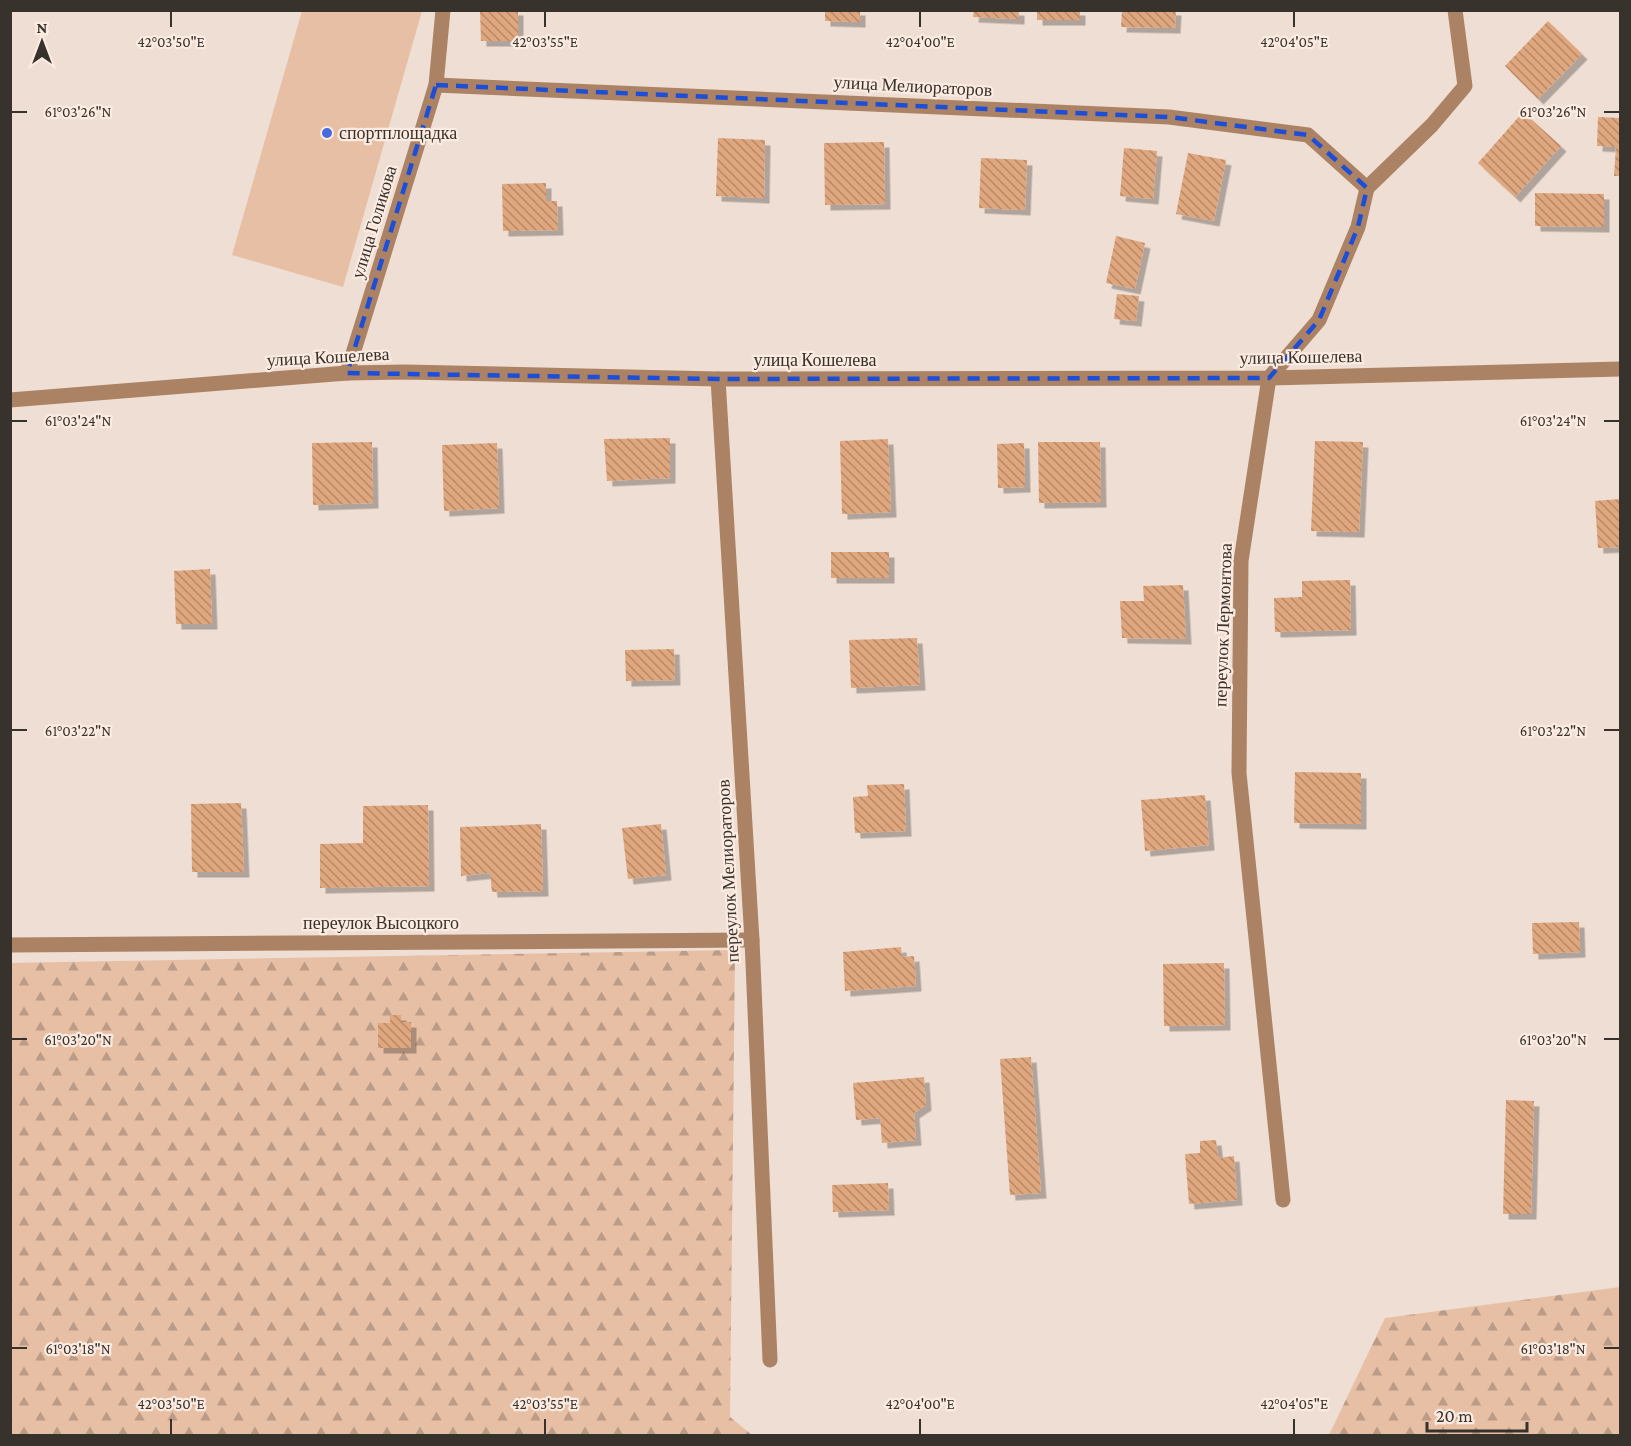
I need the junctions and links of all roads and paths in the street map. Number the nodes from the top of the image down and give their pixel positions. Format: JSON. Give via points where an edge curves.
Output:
{"nodes":[{"id":1,"x":443,"y":10,"type":"edge"},
{"id":2,"x":1455,"y":10,"type":"edge"},
{"id":3,"x":436,"y":84,"type":"junction"},
{"id":4,"x":1366,"y":188,"type":"junction"},
{"id":5,"x":1620,"y":369,"type":"edge"},
{"id":6,"x":347,"y":373,"type":"junction"},
{"id":7,"x":1269,"y":378,"type":"junction"},
{"id":8,"x":718,"y":379,"type":"junction"},
{"id":9,"x":10,"y":400,"type":"edge"},
{"id":10,"x":752,"y":939,"type":"junction"},
{"id":11,"x":10,"y":945,"type":"edge"},
{"id":12,"x":1283,"y":1200,"type":"dead end"},
{"id":13,"x":770,"y":1360,"type":"dead end"}],
"edges":[{"from":1,"to":3,"type":"street","name":"улица Голикова"},
{"from":2,"to":4,"type":"street","via":[[1465,86]]},
{"from":3,"to":4,"type":"street","name":"улица Мелиораторов","via":[[1169,117],[1308,135]]},
{"from":3,"to":6,"type":"street","name":"улица Голикова"},
{"from":4,"to":7,"type":"street","via":[[1358,227],[1319,320]]},
{"from":5,"to":7,"type":"street","name":"улица Кошелева"},
{"from":6,"to":8,"type":"street","name":"улица Кошелева"},
{"from":6,"to":9,"type":"street","name":"улица Кошелева"},
{"from":7,"to":8,"type":"street","name":"улица Кошелева"},
{"from":7,"to":12,"type":"street","name":"переулок Лермонтова","via":[[1241,561],[1239,773]]},
{"from":8,"to":10,"type":"street","name":"переулок Мелиораторов"},
{"from":10,"to":11,"type":"street","name":"переулок Высоцкого"},
{"from":10,"to":13,"type":"street","name":"переулок Мелиораторов"}]}
